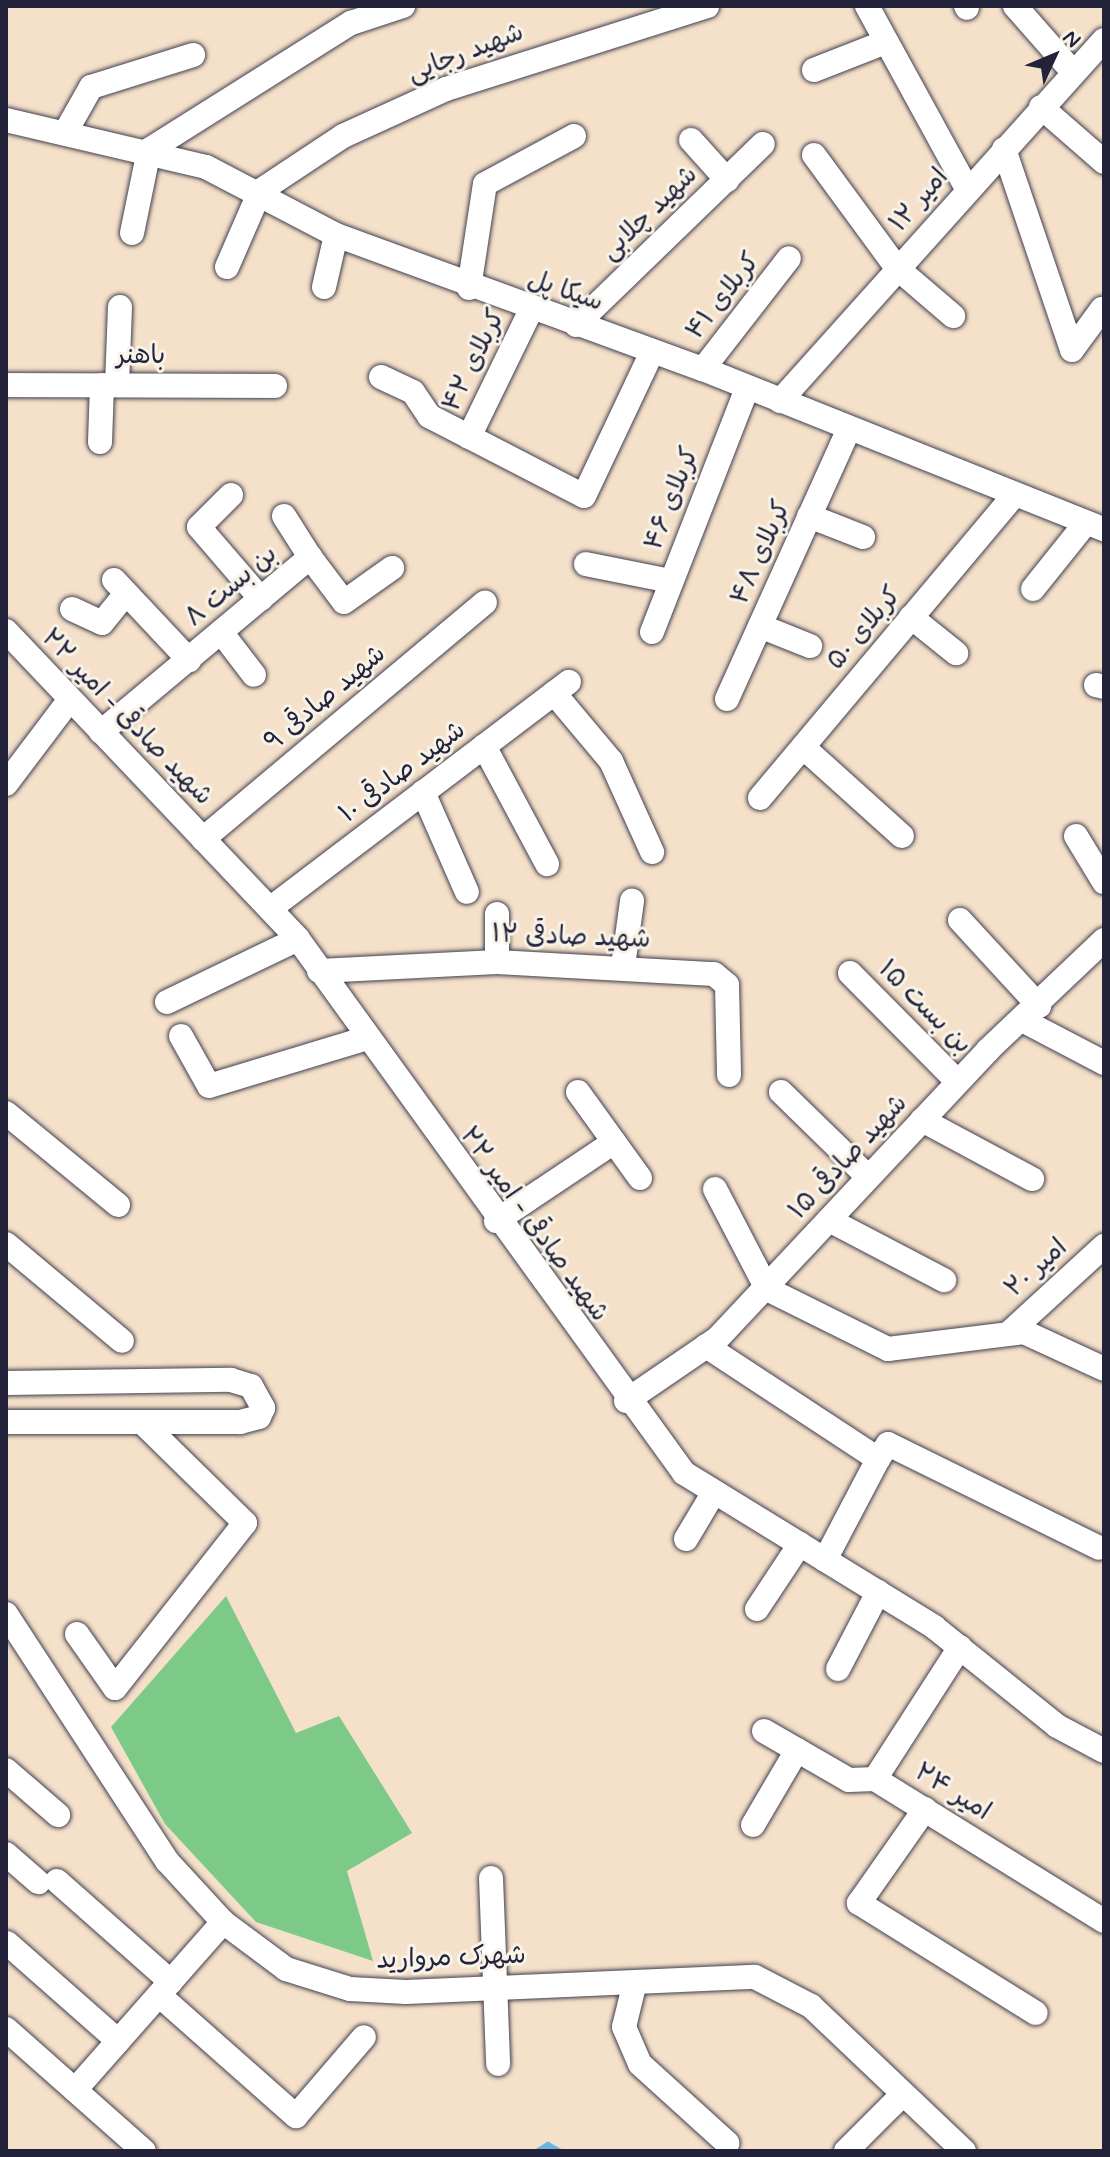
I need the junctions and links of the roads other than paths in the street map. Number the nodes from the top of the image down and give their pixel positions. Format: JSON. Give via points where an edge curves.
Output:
{"nodes":[{"id":1,"x":403,"y":6,"type":"edge"},
{"id":2,"x":707,"y":6,"type":"edge"},
{"id":3,"x":867,"y":6,"type":"edge"},
{"id":4,"x":1015,"y":6,"type":"edge"},
{"id":5,"x":1104,"y":40,"type":"edge"},
{"id":6,"x":883,"y":43,"type":"junction"},
{"id":7,"x":193,"y":55,"type":"dead end"},
{"id":8,"x":814,"y":70,"type":"dead end"},
{"id":9,"x":1073,"y":72,"type":"junction"},
{"id":10,"x":1041,"y":107,"type":"junction"},
{"id":11,"x":6,"y":120,"type":"edge"},
{"id":12,"x":65,"y":133,"type":"junction"},
{"id":13,"x":574,"y":136,"type":"dead end"},
{"id":14,"x":691,"y":140,"type":"dead end"},
{"id":15,"x":763,"y":144,"type":"dead end"},
{"id":16,"x":1004,"y":149,"type":"junction"},
{"id":17,"x":149,"y":150,"type":"junction"},
{"id":18,"x":814,"y":155,"type":"dead end"},
{"id":19,"x":1104,"y":162,"type":"edge"},
{"id":20,"x":727,"y":180,"type":"junction"},
{"id":21,"x":967,"y":189,"type":"junction"},
{"id":22,"x":260,"y":191,"type":"junction"},
{"id":23,"x":132,"y":233,"type":"dead end"},
{"id":24,"x":336,"y":235,"type":"junction"},
{"id":25,"x":789,"y":258,"type":"dead end"},
{"id":26,"x":227,"y":267,"type":"dead end"},
{"id":27,"x":897,"y":268,"type":"junction"},
{"id":28,"x":324,"y":287,"type":"dead end"},
{"id":29,"x":469,"y":288,"type":"junction"},
{"id":30,"x":120,"y":307,"type":"dead end"},
{"id":31,"x":1102,"y":309,"type":"dead end"},
{"id":32,"x":531,"y":310,"type":"junction"},
{"id":33,"x":953,"y":316,"type":"dead end"},
{"id":34,"x":576,"y":325,"type":"junction"},
{"id":35,"x":652,"y":352,"type":"junction"},
{"id":36,"x":703,"y":369,"type":"junction"},
{"id":37,"x":381,"y":377,"type":"dead end"},
{"id":38,"x":6,"y":385,"type":"edge"},
{"id":39,"x":110,"y":385,"type":"junction"},
{"id":40,"x":275,"y":386,"type":"dead end"},
{"id":41,"x":747,"y":388,"type":"junction"},
{"id":42,"x":780,"y":401,"type":"junction"},
{"id":43,"x":848,"y":431,"type":"junction"},
{"id":44,"x":469,"y":437,"type":"junction"},
{"id":45,"x":100,"y":442,"type":"dead end"},
{"id":46,"x":231,"y":495,"type":"dead end"},
{"id":47,"x":1013,"y":497,"type":"junction"},
{"id":48,"x":284,"y":516,"type":"dead end"},
{"id":49,"x":809,"y":516,"type":"junction"},
{"id":50,"x":1094,"y":526,"type":"edge"},
{"id":51,"x":863,"y":537,"type":"dead end"},
{"id":52,"x":310,"y":557,"type":"junction"},
{"id":53,"x":586,"y":564,"type":"dead end"},
{"id":54,"x":392,"y":568,"type":"dead end"},
{"id":55,"x":671,"y":581,"type":"junction"},
{"id":56,"x":1033,"y":589,"type":"dead end"},
{"id":57,"x":261,"y":599,"type":"junction"},
{"id":58,"x":485,"y":602,"type":"dead end"},
{"id":59,"x":72,"y":609,"type":"dead end"},
{"id":60,"x":911,"y":617,"type":"junction"},
{"id":61,"x":760,"y":626,"type":"junction"},
{"id":62,"x":6,"y":631,"type":"edge"},
{"id":63,"x":221,"y":632,"type":"junction"},
{"id":64,"x":652,"y":632,"type":"dead end"},
{"id":65,"x":810,"y":646,"type":"dead end"},
{"id":66,"x":956,"y":653,"type":"dead end"},
{"id":67,"x":189,"y":660,"type":"junction"},
{"id":68,"x":254,"y":675,"type":"dead end"},
{"id":69,"x":727,"y":699,"type":"dead end"},
{"id":70,"x":68,"y":702,"type":"junction"},
{"id":71,"x":101,"y":732,"type":"junction"},
{"id":72,"x":484,"y":746,"type":"junction"},
{"id":73,"x":803,"y":747,"type":"junction"},
{"id":74,"x":6,"y":784,"type":"edge"},
{"id":75,"x":423,"y":792,"type":"junction"},
{"id":76,"x":760,"y":798,"type":"dead end"},
{"id":77,"x":902,"y":836,"type":"dead end"},
{"id":78,"x":1076,"y":836,"type":"dead end"},
{"id":79,"x":203,"y":839,"type":"junction"},
{"id":80,"x":652,"y":852,"type":"dead end"},
{"id":81,"x":547,"y":864,"type":"dead end"},
{"id":82,"x":1104,"y":882,"type":"edge"},
{"id":83,"x":467,"y":892,"type":"dead end"},
{"id":84,"x":632,"y":901,"type":"dead end"},
{"id":85,"x":271,"y":908,"type":"junction"},
{"id":86,"x":497,"y":914,"type":"dead end"},
{"id":87,"x":960,"y":920,"type":"dead end"},
{"id":88,"x":298,"y":939,"type":"junction"},
{"id":89,"x":1104,"y":940,"type":"edge"},
{"id":90,"x":497,"y":962,"type":"junction"},
{"id":91,"x":623,"y":966,"type":"junction"},
{"id":92,"x":319,"y":971,"type":"junction"},
{"id":93,"x":850,"y":973,"type":"dead end"},
{"id":94,"x":167,"y":1002,"type":"dead end"},
{"id":95,"x":1031,"y":1013,"type":"junction"},
{"id":96,"x":181,"y":1036,"type":"dead end"},
{"id":97,"x":364,"y":1039,"type":"junction"},
{"id":98,"x":1104,"y":1063,"type":"edge"},
{"id":99,"x":729,"y":1075,"type":"dead end"},
{"id":100,"x":958,"y":1082,"type":"junction"},
{"id":101,"x":578,"y":1092,"type":"dead end"},
{"id":102,"x":781,"y":1092,"type":"dead end"},
{"id":103,"x":6,"y":1113,"type":"edge"},
{"id":104,"x":922,"y":1120,"type":"junction"},
{"id":105,"x":614,"y":1142,"type":"junction"},
{"id":106,"x":868,"y":1177,"type":"junction"},
{"id":107,"x":640,"y":1178,"type":"dead end"},
{"id":108,"x":1032,"y":1179,"type":"dead end"},
{"id":109,"x":715,"y":1189,"type":"dead end"},
{"id":110,"x":118,"y":1205,"type":"dead end"},
{"id":111,"x":829,"y":1220,"type":"junction"},
{"id":112,"x":496,"y":1221,"type":"junction"},
{"id":113,"x":6,"y":1244,"type":"edge"},
{"id":114,"x":1104,"y":1246,"type":"edge"},
{"id":115,"x":944,"y":1280,"type":"dead end"},
{"id":116,"x":767,"y":1289,"type":"junction"},
{"id":117,"x":1009,"y":1333,"type":"junction"},
{"id":118,"x":122,"y":1341,"type":"dead end"},
{"id":119,"x":706,"y":1346,"type":"junction"},
{"id":120,"x":1104,"y":1369,"type":"edge"},
{"id":121,"x":6,"y":1383,"type":"edge"},
{"id":122,"x":626,"y":1401,"type":"junction"},
{"id":123,"x":6,"y":1422,"type":"edge"},
{"id":124,"x":142,"y":1422,"type":"junction"},
{"id":125,"x":878,"y":1459,"type":"junction"},
{"id":126,"x":714,"y":1492,"type":"junction"},
{"id":127,"x":686,"y":1539,"type":"dead end"},
{"id":128,"x":800,"y":1544,"type":"junction"},
{"id":129,"x":1099,"y":1548,"type":"dead end"},
{"id":130,"x":825,"y":1560,"type":"junction"},
{"id":131,"x":878,"y":1592,"type":"junction"},
{"id":132,"x":757,"y":1609,"type":"dead end"},
{"id":133,"x":6,"y":1614,"type":"edge"},
{"id":134,"x":77,"y":1634,"type":"dead end"},
{"id":135,"x":960,"y":1647,"type":"junction"},
{"id":136,"x":838,"y":1669,"type":"dead end"},
{"id":137,"x":764,"y":1731,"type":"dead end"},
{"id":138,"x":797,"y":1750,"type":"junction"},
{"id":139,"x":1104,"y":1751,"type":"edge"},
{"id":140,"x":6,"y":1770,"type":"edge"},
{"id":141,"x":875,"y":1779,"type":"junction"},
{"id":142,"x":925,"y":1809,"type":"junction"},
{"id":143,"x":58,"y":1815,"type":"dead end"},
{"id":144,"x":753,"y":1825,"type":"dead end"},
{"id":145,"x":6,"y":1854,"type":"edge"},
{"id":146,"x":491,"y":1878,"type":"dead end"},
{"id":147,"x":1104,"y":1921,"type":"edge"},
{"id":148,"x":223,"y":1922,"type":"junction"},
{"id":149,"x":7,"y":1943,"type":"edge"},
{"id":150,"x":635,"y":1982,"type":"junction"},
{"id":151,"x":494,"y":1986,"type":"junction"},
{"id":152,"x":165,"y":1988,"type":"junction"},
{"id":153,"x":1036,"y":2013,"type":"dead end"},
{"id":154,"x":6,"y":2029,"type":"edge"},
{"id":155,"x":364,"y":2037,"type":"dead end"},
{"id":156,"x":118,"y":2041,"type":"junction"},
{"id":157,"x":498,"y":2064,"type":"dead end"},
{"id":158,"x":75,"y":2090,"type":"junction"},
{"id":159,"x":903,"y":2094,"type":"junction"},
{"id":160,"x":727,"y":2143,"type":"dead end"},
{"id":161,"x":144,"y":2151,"type":"edge"},
{"id":162,"x":846,"y":2151,"type":"edge"},
{"id":163,"x":964,"y":2151,"type":"edge"}],
"edges":[{"from":1,"to":17,"type":"street","via":[[351,23]]},
{"from":2,"to":22,"type":"street","name":"شهید رجایی","via":[[446,89],[343,136]]},
{"from":3,"to":6,"type":"street"},
{"from":4,"to":9,"type":"street"},
{"from":5,"to":9,"type":"street","name":"امير ۱۲"},
{"from":6,"to":8,"type":"street"},
{"from":6,"to":21,"type":"street"},
{"from":7,"to":12,"type":"street","via":[[91,87]]},
{"from":9,"to":10,"type":"street","name":"امير ۱۲"},
{"from":10,"to":16,"type":"street","name":"امير ۱۲"},
{"from":10,"to":19,"type":"street"},
{"from":11,"to":12,"type":"street","name":"سیکا پل"},
{"from":12,"to":17,"type":"street","name":"سیکا پل"},
{"from":13,"to":29,"type":"street","via":[[485,184]]},
{"from":14,"to":20,"type":"street"},
{"from":15,"to":20,"type":"street","name":"شهید چلابی"},
{"from":16,"to":21,"type":"street","name":"امير ۱۲"},
{"from":16,"to":31,"type":"street","via":[[1072,350]]},
{"from":17,"to":22,"type":"street","name":"سیکا پل"},
{"from":17,"to":23,"type":"street"},
{"from":18,"to":27,"type":"street"},
{"from":20,"to":34,"type":"street","name":"شهید چلابی"},
{"from":21,"to":27,"type":"street","name":"امير ۱۲"},
{"from":22,"to":24,"type":"street","name":"سیکا پل"},
{"from":22,"to":26,"type":"street"},
{"from":24,"to":28,"type":"street"},
{"from":24,"to":29,"type":"street","name":"سیکا پل"},
{"from":25,"to":36,"type":"street","name":"کربلای ۴۱"},
{"from":27,"to":33,"type":"street"},
{"from":27,"to":42,"type":"street","name":"امير ۱۲"},
{"from":29,"to":32,"type":"street","name":"سیکا پل"},
{"from":30,"to":39,"type":"street"},
{"from":32,"to":34,"type":"street","name":"سیکا پل"},
{"from":32,"to":44,"type":"street","name":"کربلای ۴۲"},
{"from":34,"to":35,"type":"street","name":"سیکا پل"},
{"from":35,"to":36,"type":"street","name":"سیکا پل"},
{"from":35,"to":44,"type":"street","via":[[584,496]]},
{"from":36,"to":41,"type":"street","name":"سیکا پل"},
{"from":37,"to":44,"type":"street","via":[[413,392],[429,416]]},
{"from":38,"to":39,"type":"street","name":"باهنر"},
{"from":39,"to":40,"type":"street","name":"باهنر"},
{"from":39,"to":45,"type":"street"},
{"from":41,"to":42,"type":"street","name":"سیکا پل"},
{"from":41,"to":55,"type":"street","name":"کربلای ۴۶"},
{"from":42,"to":43,"type":"street","name":"سیکا پل"},
{"from":43,"to":47,"type":"street","name":"سیکا پل"},
{"from":43,"to":49,"type":"street","name":"کربلای ۴۸"},
{"from":46,"to":57,"type":"street","via":[[199,527]]},
{"from":47,"to":50,"type":"street","name":"سیکا پل"},
{"from":47,"to":60,"type":"street","name":"کربلای ۵۰"},
{"from":48,"to":52,"type":"street"},
{"from":49,"to":51,"type":"street"},
{"from":49,"to":61,"type":"street","name":"کربلای ۴۸"},
{"from":50,"to":56,"type":"street"},
{"from":52,"to":54,"type":"street","name":"بن بست ۸","via":[[344,602]]},
{"from":52,"to":57,"type":"street","name":"بن بست ۸"},
{"from":53,"to":55,"type":"street"},
{"from":55,"to":64,"type":"street","name":"کربلای ۴۶"},
{"from":57,"to":63,"type":"street","name":"بن بست ۸"},
{"from":58,"to":79,"type":"street","name":"شهید صادقی ۹"},
{"from":59,"to":67,"type":"street","via":[[102,623],[120,587]]},
{"from":60,"to":66,"type":"street"},
{"from":60,"to":73,"type":"street","name":"کربلای ۵۰"},
{"from":61,"to":65,"type":"street"},
{"from":61,"to":69,"type":"street","name":"کربلای ۴۸"},
{"from":62,"to":70,"type":"street","name":"شهید صادقی - امیر ۲۲"},
{"from":63,"to":67,"type":"street","name":"بن بست ۸"},
{"from":63,"to":68,"type":"street"},
{"from":67,"to":71,"type":"street","name":"بن بست ۸"},
{"from":70,"to":71,"type":"street","name":"شهید صادقی - امیر ۲۲"},
{"from":70,"to":74,"type":"street"},
{"from":71,"to":79,"type":"street","name":"شهید صادقی - امیر ۲۲"},
{"from":72,"to":75,"type":"street","name":"شهید صادقی ۱۰"},
{"from":72,"to":80,"type":"street","name":"شهید صادقی ۱۰","via":[[561,687],[611,761]]},
{"from":72,"to":81,"type":"street"},
{"from":73,"to":76,"type":"street","name":"کربلای ۵۰"},
{"from":73,"to":77,"type":"street"},
{"from":75,"to":83,"type":"street"},
{"from":75,"to":85,"type":"street","name":"شهید صادقی ۱۰"},
{"from":78,"to":82,"type":"street"},
{"from":79,"to":85,"type":"street","name":"شهید صادقی - امیر ۲۲"},
{"from":84,"to":91,"type":"street"},
{"from":85,"to":88,"type":"street","name":"شهید صادقی - امیر ۲۲"},
{"from":86,"to":90,"type":"street"},
{"from":87,"to":95,"type":"street"},
{"from":88,"to":92,"type":"street","name":"شهید صادقی - امیر ۲۲"},
{"from":88,"to":94,"type":"street"},
{"from":89,"to":95,"type":"street","name":"شهید صادقی ۱۵"},
{"from":90,"to":91,"type":"street","name":"شهید صادقی ۱۲"},
{"from":90,"to":92,"type":"street","name":"شهید صادقی ۱۲"},
{"from":91,"to":99,"type":"street","name":"شهید صادقی ۱۲","via":[[721,979]]},
{"from":92,"to":97,"type":"street","name":"شهید صادقی - امیر ۲۲"},
{"from":93,"to":100,"type":"street","name":"بن بست ۱۵"},
{"from":95,"to":98,"type":"street"},
{"from":95,"to":100,"type":"street","name":"شهید صادقی ۱۵"},
{"from":96,"to":97,"type":"street","via":[[209,1086]]},
{"from":97,"to":112,"type":"street","name":"شهید صادقی - امیر ۲۲"},
{"from":100,"to":104,"type":"street","name":"شهید صادقی ۱۵"},
{"from":101,"to":105,"type":"street"},
{"from":102,"to":106,"type":"street"},
{"from":103,"to":110,"type":"street"},
{"from":104,"to":106,"type":"street","name":"شهید صادقی ۱۵"},
{"from":104,"to":108,"type":"street"},
{"from":105,"to":107,"type":"street"},
{"from":105,"to":112,"type":"street"},
{"from":106,"to":111,"type":"street","name":"شهید صادقی ۱۵"},
{"from":109,"to":116,"type":"street"},
{"from":111,"to":115,"type":"street"},
{"from":111,"to":116,"type":"street","name":"شهید صادقی ۱۵"},
{"from":112,"to":122,"type":"street","name":"شهید صادقی - امیر ۲۲"},
{"from":113,"to":118,"type":"street"},
{"from":114,"to":117,"type":"street","name":"امیر ۲۰"},
{"from":116,"to":117,"type":"street","via":[[888,1349]]},
{"from":116,"to":119,"type":"street","name":"شهید صادقی ۱۵"},
{"from":117,"to":120,"type":"street","via":[[1024,1332]]},
{"from":119,"to":122,"type":"street","name":"شهید صادقی ۱۵"},
{"from":119,"to":125,"type":"street"},
{"from":121,"to":124,"type":"street","via":[[231,1380],[251,1386],[263,1408],[259,1417],[240,1422]]},
{"from":122,"to":126,"type":"street","name":"شهید صادقی - امیر ۲۲","via":[[684,1473]]},
{"from":123,"to":124,"type":"street"},
{"from":124,"to":134,"type":"street","via":[[245,1523],[115,1688]]},
{"from":125,"to":129,"type":"street","via":[[888,1444]]},
{"from":125,"to":130,"type":"street"},
{"from":126,"to":127,"type":"street"},
{"from":126,"to":128,"type":"street","name":"شهید صادقی - امیر ۲۲"},
{"from":128,"to":130,"type":"street","name":"شهید صادقی - امیر ۲۲"},
{"from":128,"to":132,"type":"street"},
{"from":130,"to":131,"type":"street","name":"شهید صادقی - امیر ۲۲"},
{"from":131,"to":135,"type":"street","name":"شهید صادقی - امیر ۲۲"},
{"from":131,"to":136,"type":"street"},
{"from":133,"to":148,"type":"street","name":"شهرک مروارید","via":[[167,1861]]},
{"from":135,"to":139,"type":"street","name":"شهید صادقی - امیر ۲۲","via":[[1057,1726]]},
{"from":135,"to":141,"type":"street"},
{"from":137,"to":138,"type":"street","name":"امیر ۲۴"},
{"from":138,"to":141,"type":"street","name":"امیر ۲۴","via":[[849,1780]]},
{"from":138,"to":144,"type":"street"},
{"from":140,"to":143,"type":"street"},
{"from":141,"to":142,"type":"street","name":"امیر ۲۴"},
{"from":142,"to":147,"type":"street","name":"امیر ۲۴"},
{"from":142,"to":153,"type":"street","via":[[859,1903]]},
{"from":145,"to":152,"type":"street","via":[[48,1882]]},
{"from":146,"to":151,"type":"street"},
{"from":148,"to":151,"type":"street","name":"شهرک مروارید","via":[[286,1969],[350,1989]]},
{"from":148,"to":152,"type":"street"},
{"from":149,"to":156,"type":"street"},
{"from":150,"to":151,"type":"street","name":"شهرک مروارید"},
{"from":150,"to":159,"type":"street","name":"شهرک مروارید","via":[[755,1977],[776,1984],[811,2006]]},
{"from":150,"to":160,"type":"street","via":[[624,2027],[640,2064]]},
{"from":151,"to":157,"type":"street"},
{"from":152,"to":155,"type":"street","via":[[296,2116]]},
{"from":152,"to":156,"type":"street"},
{"from":154,"to":158,"type":"street"},
{"from":156,"to":158,"type":"street"},
{"from":158,"to":161,"type":"street"},
{"from":159,"to":162,"type":"street"},
{"from":159,"to":163,"type":"street","name":"شهرک مروارید"}]}
